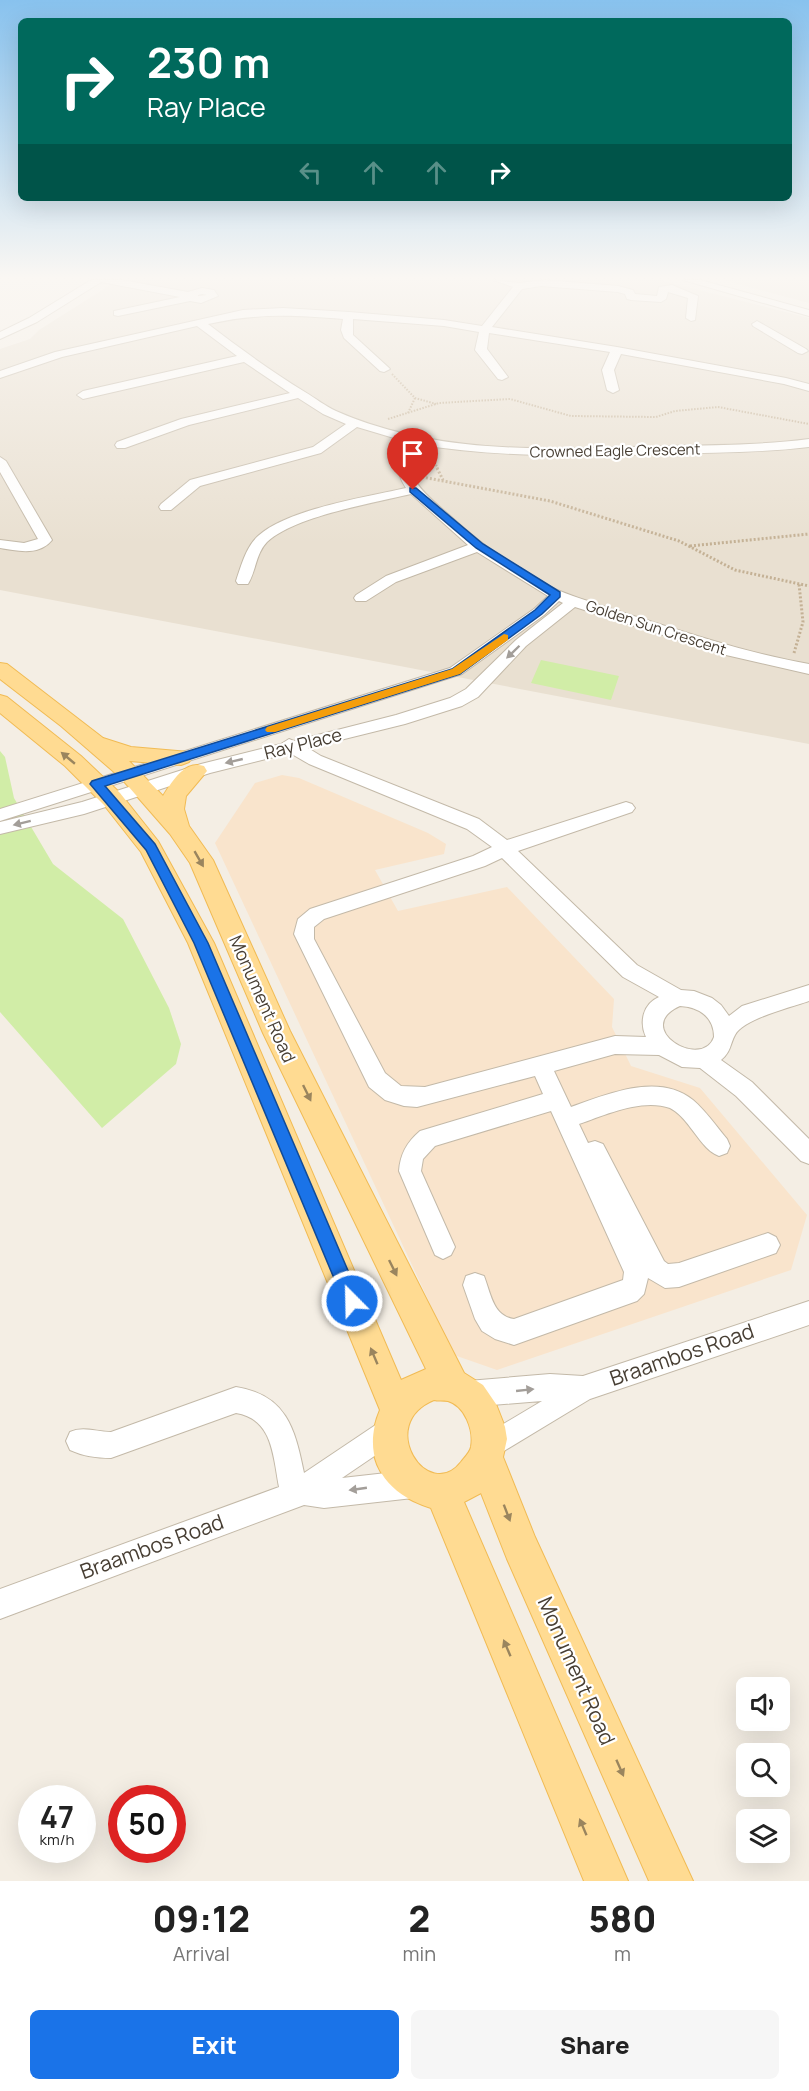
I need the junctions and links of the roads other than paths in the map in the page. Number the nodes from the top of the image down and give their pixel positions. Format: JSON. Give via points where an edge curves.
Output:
{"nodes":[{"id":1,"x":20,"y":368,"type":"edge"},
{"id":2,"x":202,"y":368,"type":"edge"},
{"id":3,"x":260,"y":368,"type":"edge"},
{"id":4,"x":497,"y":368,"type":"edge"},
{"id":5,"x":609,"y":368,"type":"edge"},
{"id":6,"x":714,"y":368,"type":"edge"},
{"id":7,"x":790,"y":368,"type":"edge"},
{"id":8,"x":0,"y":375,"type":"edge"},
{"id":9,"x":502,"y":377,"type":"dead end"},
{"id":10,"x":786,"y":381,"type":"junction"},
{"id":11,"x":809,"y":387,"type":"edge"},
{"id":12,"x":613,"y":390,"type":"dead end"},
{"id":13,"x":300,"y":394,"type":"junction"},
{"id":14,"x":83,"y":395,"type":"dead end"},
{"id":15,"x":360,"y":425,"type":"junction"},
{"id":16,"x":418,"y":440,"type":"junction"},
{"id":17,"x":809,"y":443,"type":"edge"},
{"id":18,"x":121,"y":445,"type":"dead end"},
{"id":19,"x":0,"y":461,"type":"edge"},
{"id":20,"x":413,"y":490,"type":"junction"},
{"id":21,"x":166,"y":507,"type":"dead end"},
{"id":22,"x":0,"y":544,"type":"edge"},
{"id":23,"x":479,"y":546,"type":"junction"},
{"id":24,"x":243,"y":581,"type":"dead end"},
{"id":25,"x":557,"y":594,"type":"junction"},
{"id":26,"x":361,"y":598,"type":"dead end"},
{"id":27,"x":574,"y":601,"type":"junction"},
{"id":28,"x":527,"y":629,"type":"junction"},
{"id":29,"x":0,"y":669,"type":"edge"},
{"id":30,"x":809,"y":669,"type":"edge"},
{"id":31,"x":456,"y":671,"type":"junction"},
{"id":32,"x":476,"y":688,"type":"junction"},
{"id":33,"x":0,"y":702,"type":"edge"},
{"id":34,"x":276,"y":728,"type":"junction"},
{"id":35,"x":89,"y":741,"type":"junction"},
{"id":36,"x":291,"y":748,"type":"junction"},
{"id":37,"x":188,"y":764,"type":"junction"},
{"id":38,"x":136,"y":781,"type":"junction"},
{"id":39,"x":104,"y":792,"type":"junction"},
{"id":40,"x":626,"y":808,"type":"dead end"},
{"id":41,"x":0,"y":815,"type":"edge"},
{"id":42,"x":0,"y":828,"type":"edge"},
{"id":43,"x":178,"y":828,"type":"junction"},
{"id":44,"x":504,"y":850,"type":"junction"},
{"id":45,"x":630,"y":971,"type":"junction"},
{"id":46,"x":809,"y":993,"type":"edge"},
{"id":47,"x":678,"y":998,"type":"junction"},
{"id":48,"x":709,"y":1006,"type":"junction"},
{"id":49,"x":749,"y":1012,"type":"junction"},
{"id":50,"x":653,"y":1016,"type":"junction"},
{"id":51,"x":615,"y":1045,"type":"junction"},
{"id":52,"x":716,"y":1045,"type":"junction"},
{"id":53,"x":662,"y":1046,"type":"junction"},
{"id":54,"x":546,"y":1064,"type":"junction"},
{"id":55,"x":556,"y":1100,"type":"junction"},
{"id":56,"x":577,"y":1115,"type":"junction"},
{"id":57,"x":719,"y":1146,"type":"dead end"},
{"id":58,"x":809,"y":1154,"type":"edge"},
{"id":59,"x":768,"y":1245,"type":"dead end"},
{"id":60,"x":443,"y":1246,"type":"dead end"},
{"id":61,"x":475,"y":1285,"type":"dead end"},
{"id":62,"x":809,"y":1301,"type":"edge"},
{"id":63,"x":809,"y":1312,"type":"edge"},
{"id":64,"x":781,"y":1320,"type":"junction"},
{"id":65,"x":460,"y":1389,"type":"junction"},
{"id":66,"x":583,"y":1389,"type":"junction"},
{"id":67,"x":393,"y":1420,"type":"junction"},
{"id":68,"x":79,"y":1441,"type":"dead end"},
{"id":69,"x":487,"y":1453,"type":"junction"},
{"id":70,"x":427,"y":1488,"type":"junction"},
{"id":71,"x":299,"y":1493,"type":"junction"},
{"id":72,"x":0,"y":1604,"type":"edge"},
{"id":73,"x":606,"y":1881,"type":"edge"},
{"id":74,"x":671,"y":1881,"type":"edge"}],
"edges":[{"from":1,"to":8,"type":"street"},
{"from":2,"to":14,"type":"street"},
{"from":3,"to":13,"type":"street","name":"Crowned Eagle Crescent"},
{"from":4,"to":9,"type":"street"},
{"from":5,"to":12,"type":"street"},
{"from":6,"to":10,"type":"street"},
{"from":7,"to":10,"type":"street"},
{"from":10,"to":11,"type":"street"},
{"from":13,"to":15,"type":"street","name":"Crowned Eagle Crescent","via":[[330,413]]},
{"from":13,"to":18,"type":"street","via":[[185,422]]},
{"from":15,"to":16,"type":"street","name":"Crowned Eagle Crescent"},
{"from":15,"to":21,"type":"street","via":[[317,450],[195,483]]},
{"from":16,"to":17,"type":"street","name":"Crowned Eagle Crescent","via":[[558,454]]},
{"from":16,"to":20,"type":"street","name":"Golden Sun Crescent","via":[[403,455],[404,473]]},
{"from":19,"to":22,"type":"street","via":[[45,540],[30,547]]},
{"from":20,"to":23,"type":"street","name":"Golden Sun Crescent"},
{"from":20,"to":24,"type":"street","via":[[320,514],[269,535],[258,546]]},
{"from":23,"to":25,"type":"street","name":"Golden Sun Crescent"},
{"from":23,"to":26,"type":"street","via":[[406,572]]},
{"from":25,"to":27,"type":"street","name":"Golden Sun Crescent"},
{"from":25,"to":28,"type":"street","name":"Ray Place"},
{"from":27,"to":28,"type":"street","name":"Ray Place"},
{"from":27,"to":30,"type":"street","name":"Golden Sun Crescent","via":[[715,648]]},
{"from":28,"to":31,"type":"street","name":"Ray Place"},
{"from":28,"to":32,"type":"street","name":"Ray Place","one_way":true},
{"from":29,"to":35,"type":"main road","name":"Monument Road"},
{"from":31,"to":32,"type":"street"},
{"from":31,"to":34,"type":"street","name":"Ray Place"},
{"from":32,"to":36,"type":"street","name":"Ray Place","via":[[456,702],[434,710]]},
{"from":39,"to":33,"type":"main road","name":"Monument Road","one_way":true,"via":[[73,761]]},
{"from":34,"to":36,"type":"street"},
{"from":34,"to":37,"type":"street","name":"Ray Place"},
{"from":35,"to":37,"type":"main road","via":[[131,754]]},
{"from":35,"to":38,"type":"main road","name":"Monument Road"},
{"from":36,"to":37,"type":"street","name":"Ray Place","one_way":true},
{"from":36,"to":44,"type":"street","via":[[473,824]]},
{"from":37,"to":38,"type":"street","name":"Ray Place"},
{"from":37,"to":43,"type":"main road","via":[[172,801]]},
{"from":38,"to":39,"type":"street","name":"Ray Place"},
{"from":38,"to":43,"type":"main road","name":"Monument Road"},
{"from":39,"to":41,"type":"street","name":"Ray Place"},
{"from":39,"to":42,"type":"street","name":"Ray Place","one_way":true},
{"from":67,"to":39,"type":"main road","name":"Monument Road","one_way":true,"via":[[201,943],[150,847]]},
{"from":40,"to":44,"type":"street"},
{"from":43,"to":65,"type":"main road","name":"Monument Road","one_way":true,"via":[[201,860],[277,1033]]},
{"from":44,"to":45,"type":"street"},
{"from":44,"to":54,"type":"street","via":[[317,914],[309,919],[304,939],[377,1080],[392,1094],[425,1097]]},
{"from":45,"to":47,"type":"street"},
{"from":45,"to":50,"type":"street"},
{"from":46,"to":49,"type":"street"},
{"from":47,"to":48,"type":"street"},
{"from":47,"to":50,"type":"street","via":[[660,1005]]},
{"from":48,"to":49,"type":"street"},
{"from":48,"to":52,"type":"street","via":[[717,1013]]},
{"from":49,"to":52,"type":"street"},
{"from":50,"to":51,"type":"street"},
{"from":50,"to":53,"type":"street","via":[[655,1038]]},
{"from":51,"to":53,"type":"street"},
{"from":51,"to":54,"type":"street"},
{"from":52,"to":53,"type":"street","via":[[681,1057]]},
{"from":52,"to":58,"type":"street","via":[[744,1089]]},
{"from":54,"to":55,"type":"street"},
{"from":54,"to":56,"type":"street"},
{"from":55,"to":60,"type":"street","via":[[428,1138],[415,1148],[410,1171]]},
{"from":55,"to":61,"type":"street","via":[[636,1271],[635,1285],[628,1292],[514,1332],[490,1325]]},
{"from":56,"to":57,"type":"street","via":[[644,1096],[670,1098],[682,1104]]},
{"from":56,"to":59,"type":"street","via":[[655,1269],[665,1276],[679,1275]]},
{"from":62,"to":64,"type":"street"},
{"from":63,"to":64,"type":"street"},
{"from":64,"to":66,"type":"street","name":"Braambos Road"},
{"from":65,"to":66,"type":"street","name":"Braambos Road","one_way":true},
{"from":65,"to":67,"type":"main road","via":[[434,1383],[416,1389],[402,1400]]},
{"from":65,"to":69,"type":"main road","via":[[480,1408],[488,1425]]},
{"from":66,"to":69,"type":"street","name":"Braambos Road","via":[[522,1426]]},
{"from":67,"to":70,"type":"main road","via":[[389,1446],[393,1460],[401,1473]]},
{"from":67,"to":71,"type":"street","name":"Braambos Road","via":[[365,1450],[319,1476]]},
{"from":68,"to":71,"type":"street","via":[[111,1445],[236,1400],[257,1402],[272,1415],[280,1430]]},
{"from":69,"to":70,"type":"main road","via":[[476,1476],[460,1487]]},
{"from":69,"to":74,"type":"main road","name":"Monument Road","one_way":true,"via":[[525,1556]]},
{"from":70,"to":71,"type":"street","name":"Braambos Road","one_way":true},
{"from":73,"to":70,"type":"main road","one_way":true},
{"from":71,"to":72,"type":"street","name":"Braambos Road"}]}
